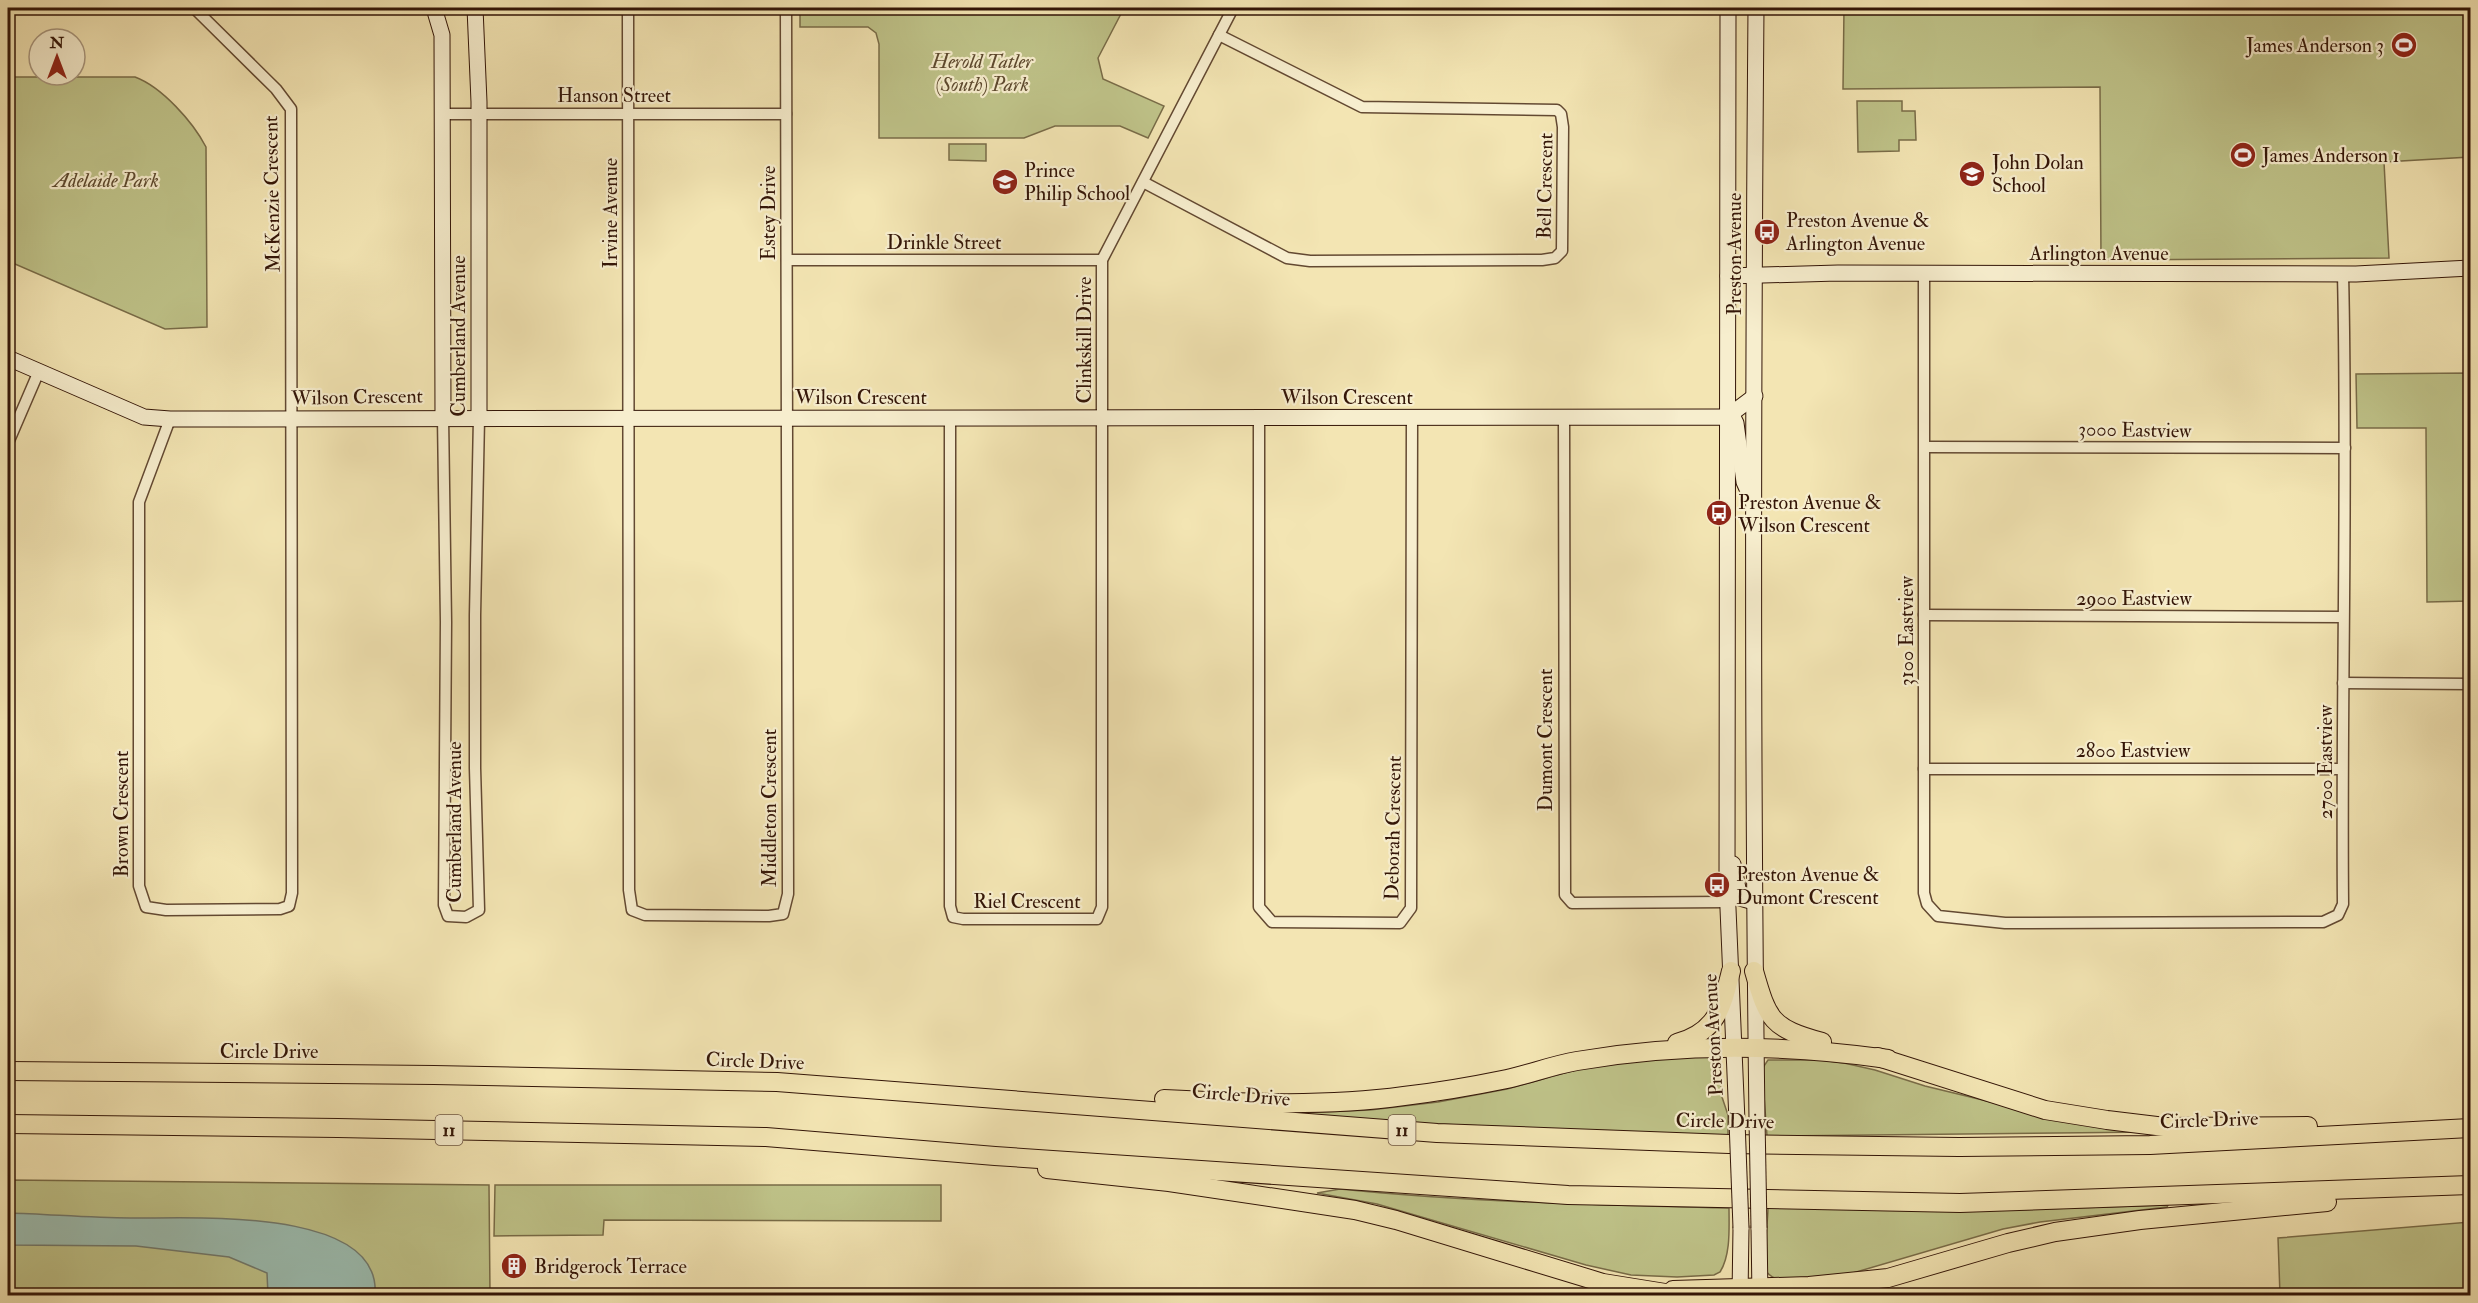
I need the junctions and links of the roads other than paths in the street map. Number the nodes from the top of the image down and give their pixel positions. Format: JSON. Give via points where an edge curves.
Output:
{"nodes":[{"id":1,"x":194,"y":8,"type":"edge"},
{"id":2,"x":434,"y":8,"type":"edge"},
{"id":3,"x":476,"y":8,"type":"edge"},
{"id":4,"x":628,"y":8,"type":"edge"},
{"id":5,"x":786,"y":8,"type":"edge"},
{"id":6,"x":1233,"y":8,"type":"edge"},
{"id":7,"x":1728,"y":8,"type":"edge"},
{"id":8,"x":1756,"y":8,"type":"edge"},
{"id":9,"x":1219,"y":35,"type":"junction"},
{"id":10,"x":628,"y":113,"type":"junction"},
{"id":11,"x":441,"y":114,"type":"junction"},
{"id":12,"x":479,"y":114,"type":"junction"},
{"id":13,"x":786,"y":114,"type":"junction"},
{"id":14,"x":1143,"y":182,"type":"junction"},
{"id":15,"x":787,"y":260,"type":"junction"},
{"id":16,"x":1102,"y":260,"type":"junction"},
{"id":17,"x":2470,"y":268,"type":"edge"},
{"id":18,"x":1924,"y":273,"type":"junction"},
{"id":19,"x":2343,"y":274,"type":"junction"},
{"id":20,"x":1754,"y":275,"type":"junction"},
{"id":21,"x":1728,"y":276,"type":"junction"},
{"id":22,"x":8,"y":358,"type":"edge"},
{"id":23,"x":39,"y":371,"type":"junction"},
{"id":24,"x":1755,"y":396,"type":"junction"},
{"id":25,"x":443,"y":417,"type":"junction"},
{"id":26,"x":1102,"y":417,"type":"junction"},
{"id":27,"x":1564,"y":417,"type":"junction"},
{"id":28,"x":1727,"y":417,"type":"junction"},
{"id":29,"x":479,"y":418,"type":"junction"},
{"id":30,"x":628,"y":418,"type":"junction"},
{"id":31,"x":786,"y":418,"type":"junction"},
{"id":32,"x":950,"y":418,"type":"junction"},
{"id":33,"x":1259,"y":418,"type":"junction"},
{"id":34,"x":1412,"y":418,"type":"junction"},
{"id":35,"x":170,"y":419,"type":"junction"},
{"id":36,"x":292,"y":419,"type":"junction"},
{"id":37,"x":8,"y":443,"type":"edge"},
{"id":38,"x":1925,"y":447,"type":"junction"},
{"id":39,"x":2345,"y":448,"type":"junction"},
{"id":40,"x":1752,"y":500,"type":"junction"},
{"id":41,"x":1924,"y":615,"type":"junction"},
{"id":42,"x":2343,"y":616,"type":"junction"},
{"id":43,"x":2343,"y":683,"type":"junction"},
{"id":44,"x":2470,"y":684,"type":"edge"},
{"id":45,"x":1924,"y":768,"type":"junction"},
{"id":46,"x":2342,"y":769,"type":"junction"},
{"id":47,"x":1728,"y":844,"type":"junction"},
{"id":48,"x":1728,"y":902,"type":"junction"},
{"id":49,"x":1754,"y":902,"type":"junction"},
{"id":50,"x":2005,"y":923,"type":"joint"},
{"id":51,"x":1731,"y":971,"type":"junction"},
{"id":52,"x":1754,"y":971,"type":"junction"},
{"id":53,"x":1736,"y":1047,"type":"junction"},
{"id":54,"x":1756,"y":1048,"type":"junction"},
{"id":55,"x":1644,"y":1052,"type":"junction"},
{"id":56,"x":1888,"y":1059,"type":"junction"},
{"id":57,"x":8,"y":1071,"type":"edge"},
{"id":58,"x":884,"y":1091,"type":"junction"},
{"id":59,"x":8,"y":1124,"type":"edge"},
{"id":60,"x":2470,"y":1128,"type":"edge"},
{"id":61,"x":2448,"y":1129,"type":"junction"},
{"id":62,"x":890,"y":1147,"type":"junction"},
{"id":63,"x":2470,"y":1185,"type":"edge"},
{"id":64,"x":2405,"y":1188,"type":"junction"},
{"id":65,"x":1809,"y":1286,"type":"junction"},
{"id":66,"x":1641,"y":1289,"type":"junction"},
{"id":67,"x":1740,"y":1292,"type":"edge"},
{"id":68,"x":1760,"y":1292,"type":"edge"},
{"id":69,"x":1684,"y":1296,"type":"edge"},
{"id":70,"x":1792,"y":1296,"type":"edge"}],
"edges":[{"from":1,"to":36,"type":"street","name":"McKenzie Crescent","via":[[276,89],[291,109]]},
{"from":2,"to":11,"type":"street","name":"Cumberland Avenue","via":[[442,34]]},
{"from":3,"to":12,"type":"street","name":"Cumberland Avenue"},
{"from":4,"to":10,"type":"street","name":"Irvine Avenue"},
{"from":5,"to":13,"type":"street","name":"Estey Drive"},
{"from":6,"to":9,"type":"street","name":"Clinkskill Drive"},
{"from":7,"to":21,"type":"street","name":"Preston Avenue"},
{"from":8,"to":20,"type":"street","name":"Preston Avenue"},
{"from":9,"to":14,"type":"street","name":"Clinkskill Drive"},
{"from":9,"to":14,"type":"street","name":"Bell Crescent","via":[[1362,107],[1557,110],[1563,127],[1562,251],[1549,260],[1287,258]]},
{"from":10,"to":12,"type":"street","name":"Hanson Street"},
{"from":10,"to":13,"type":"street","name":"Hanson Street"},
{"from":10,"to":30,"type":"street","name":"Irvine Avenue"},
{"from":11,"to":12,"type":"street","name":"Hanson Street"},
{"from":11,"to":25,"type":"street","name":"Cumberland Avenue"},
{"from":12,"to":29,"type":"street","name":"Cumberland Avenue"},
{"from":13,"to":15,"type":"street","name":"Estey Drive"},
{"from":14,"to":16,"type":"street","name":"Clinkskill Drive"},
{"from":15,"to":16,"type":"street","name":"Drinkle Street"},
{"from":15,"to":31,"type":"street","name":"Estey Drive"},
{"from":16,"to":26,"type":"street","name":"Clinkskill Drive"},
{"from":17,"to":19,"type":"street","name":"Arlington Avenue"},
{"from":18,"to":19,"type":"street","name":"Arlington Avenue"},
{"from":18,"to":20,"type":"street","name":"Arlington Avenue"},
{"from":18,"to":38,"type":"street","name":"3100 Eastview"},
{"from":19,"to":39,"type":"street","name":"2700 Eastview"},
{"from":20,"to":21,"type":"street","name":"Arlington Avenue"},
{"from":20,"to":24,"type":"street","name":"Preston Avenue"},
{"from":21,"to":28,"type":"street","name":"Preston Avenue"},
{"from":22,"to":23,"type":"street","name":"Wilson Crescent"},
{"from":23,"to":35,"type":"street","name":"Wilson Crescent","via":[[144,417]]},
{"from":23,"to":37,"type":"street"},
{"from":24,"to":28,"type":"street"},
{"from":24,"to":40,"type":"street","name":"Preston Avenue"},
{"from":25,"to":29,"type":"street","name":"Wilson Crescent"},
{"from":25,"to":29,"type":"street","name":"Cumberland Avenue","via":[[444,905],[448,916],[466,917],[479,909],[474,615]]},
{"from":25,"to":36,"type":"street","name":"Wilson Crescent"},
{"from":26,"to":32,"type":"street","name":"Wilson Crescent"},
{"from":26,"to":32,"type":"street","name":"Riel Crescent","via":[[1102,907],[1097,919],[953,917]]},
{"from":26,"to":33,"type":"street","name":"Wilson Crescent"},
{"from":27,"to":28,"type":"street","name":"Wilson Crescent"},
{"from":27,"to":34,"type":"street","name":"Wilson Crescent"},
{"from":27,"to":48,"type":"street","name":"Dumont Crescent","via":[[1564,895],[1572,903]]},
{"from":28,"to":40,"type":"street","name":"Preston Avenue","via":[[1736,423],[1744,482]]},
{"from":28,"to":47,"type":"street","name":"Preston Avenue"},
{"from":29,"to":30,"type":"street","name":"Wilson Crescent"},
{"from":30,"to":31,"type":"street","name":"Wilson Crescent"},
{"from":30,"to":31,"type":"street","name":"Middleton Crescent","via":[[632,909],[645,915],[769,916],[783,914],[788,894]]},
{"from":31,"to":32,"type":"street","name":"Wilson Crescent"},
{"from":33,"to":34,"type":"street","name":"Wilson Crescent"},
{"from":33,"to":34,"type":"street","name":"Deborah Crescent","via":[[1259,907],[1272,922],[1400,923],[1411,908]]},
{"from":35,"to":36,"type":"street","name":"Wilson Crescent"},
{"from":35,"to":36,"type":"street","name":"Brown Crescent","via":[[139,502],[139,886],[146,907],[166,909],[289,906]]},
{"from":38,"to":39,"type":"street","name":"3000 Eastview"},
{"from":38,"to":41,"type":"street","name":"3100 Eastview"},
{"from":39,"to":42,"type":"street","name":"2700 Eastview"},
{"from":40,"to":49,"type":"street","name":"Preston Avenue"},
{"from":41,"to":42,"type":"street","name":"2900 Eastview"},
{"from":41,"to":45,"type":"street","name":"3100 Eastview"},
{"from":42,"to":43,"type":"street","name":"2700 Eastview"},
{"from":43,"to":44,"type":"street"},
{"from":43,"to":46,"type":"street","name":"2700 Eastview"},
{"from":45,"to":46,"type":"street","name":"2800 Eastview"},
{"from":45,"to":50,"type":"street","name":"3100 Eastview","via":[[1927,904],[1938,916]]},
{"from":46,"to":50,"type":"street","name":"2700 Eastview","via":[[2343,904],[2338,915],[2323,922]]},
{"from":47,"to":48,"type":"street","name":"Preston Avenue"},
{"from":47,"to":49,"type":"street","name":"Preston Avenue","via":[[1740,898]]},
{"from":48,"to":51,"type":"street","name":"Preston Avenue"},
{"from":49,"to":52,"type":"street","name":"Preston Avenue"},
{"from":51,"to":53,"type":"street","name":"Preston Avenue"},
{"from":51,"to":55,"type":"highway","via":[[1723,1004],[1711,1024],[1689,1040]]},
{"from":52,"to":54,"type":"street","name":"Preston Avenue"},
{"from":52,"to":56,"type":"highway","via":[[1764,1008],[1795,1035]]},
{"from":53,"to":54,"type":"highway"},
{"from":53,"to":55,"type":"highway"},
{"from":53,"to":67,"type":"street","name":"Preston Avenue","bridge":true},
{"from":54,"to":56,"type":"highway","via":[[1825,1050]]},
{"from":54,"to":68,"type":"street","name":"Preston Avenue","bridge":true},
{"from":55,"to":58,"type":"highway","via":[[1575,1062],[1507,1079],[1354,1101],[1242,1103]]},
{"from":56,"to":61,"type":"highway","via":[[2046,1110],[2107,1120],[2165,1127],[2404,1124]]},
{"from":57,"to":58,"type":"highway","name":"Circle Drive","number":"11","via":[[777,1082]]},
{"from":58,"to":61,"type":"highway","name":"Circle Drive","number":"11","via":[[1437,1132],[1729,1144],[2150,1145]]},
{"from":59,"to":62,"type":"highway","number":"11","via":[[766,1137]]},
{"from":60,"to":61,"type":"highway","name":"Circle Drive","number":"11"},
{"from":62,"to":64,"type":"highway","number":"11","via":[[1568,1195],[1960,1203]]},
{"from":62,"to":66,"type":"highway","via":[[1349,1209],[1602,1283]]},
{"from":63,"to":64,"type":"highway","number":"11"},
{"from":64,"to":65,"type":"highway","via":[[2371,1198],[2055,1232],[1888,1278]]},
{"from":65,"to":68,"type":"highway"},
{"from":65,"to":70,"type":"highway"},
{"from":66,"to":67,"type":"highway"},
{"from":66,"to":69,"type":"highway"},
{"from":67,"to":68,"type":"highway"}]}
